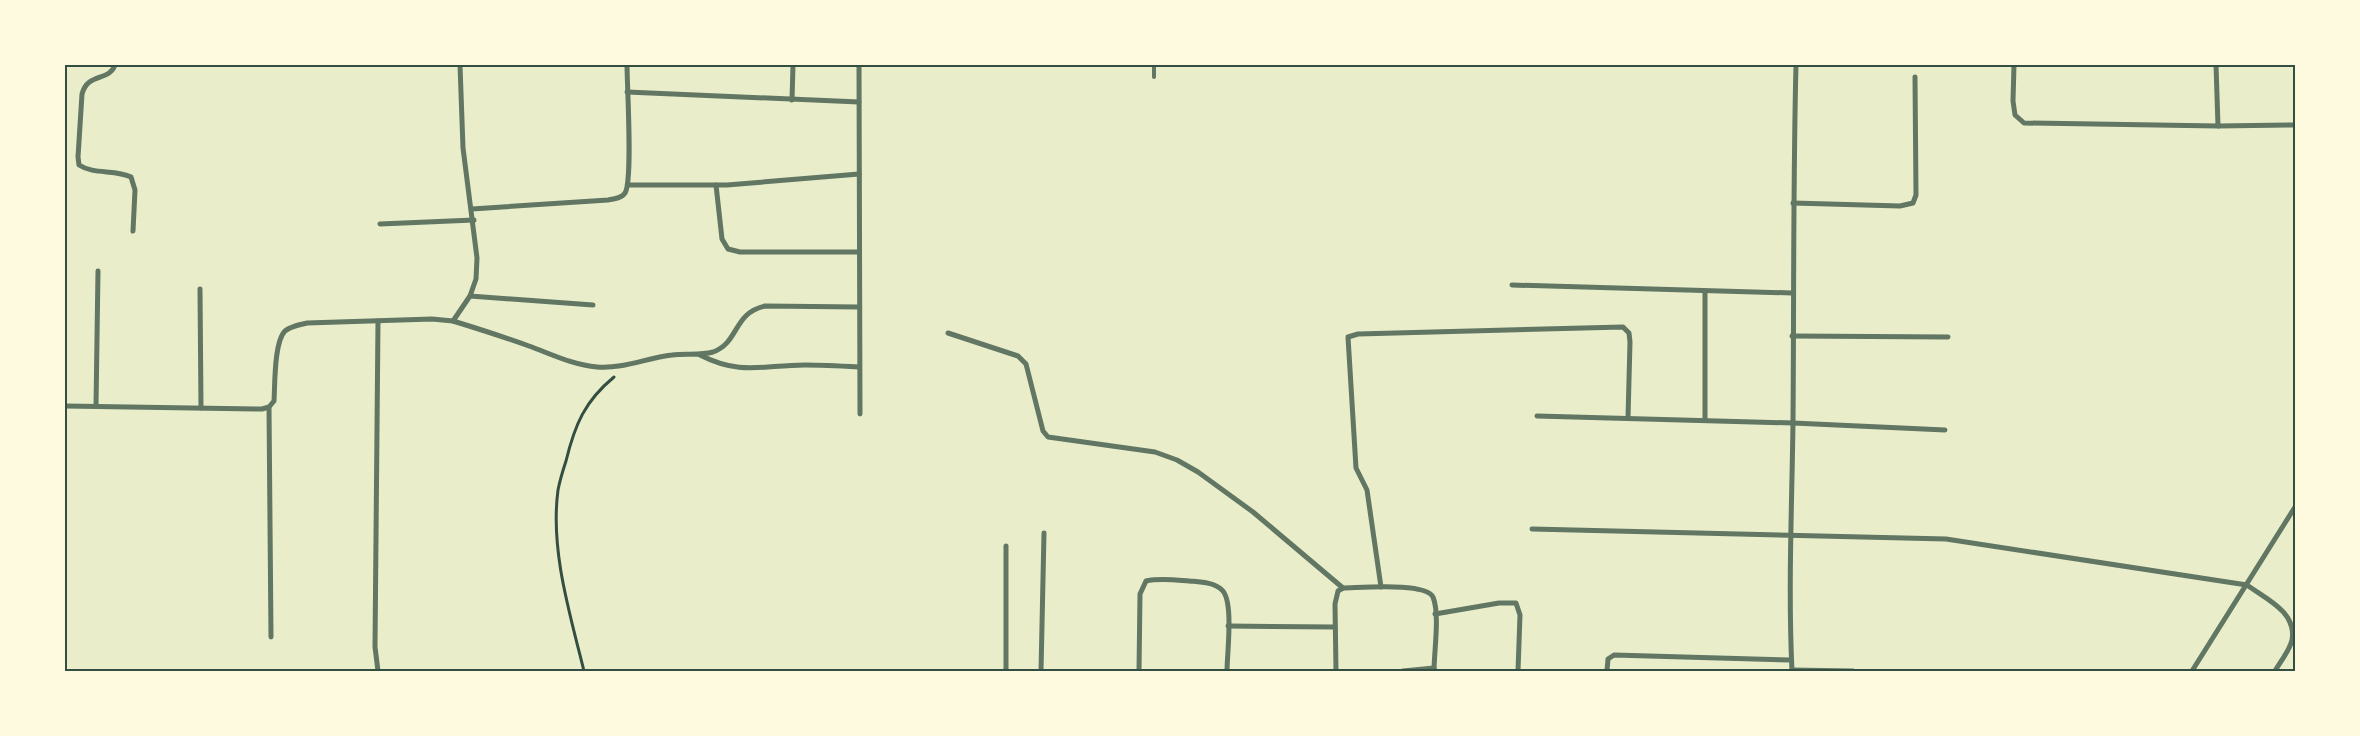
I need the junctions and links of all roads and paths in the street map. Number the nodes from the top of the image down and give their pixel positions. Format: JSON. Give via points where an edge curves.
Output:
{"nodes":[{"id":1,"x":114,"y":65,"type":"edge"},
{"id":2,"x":460,"y":65,"type":"edge"},
{"id":3,"x":627,"y":65,"type":"edge"},
{"id":4,"x":793,"y":65,"type":"edge"},
{"id":5,"x":860,"y":65,"type":"edge"},
{"id":6,"x":1154,"y":65,"type":"edge"},
{"id":7,"x":1796,"y":65,"type":"edge"},
{"id":8,"x":2014,"y":65,"type":"edge"},
{"id":9,"x":2216,"y":65,"type":"edge"},
{"id":10,"x":1154,"y":77,"type":"dead end"},
{"id":11,"x":1915,"y":77,"type":"dead end"},
{"id":12,"x":628,"y":92,"type":"junction"},
{"id":13,"x":792,"y":100,"type":"junction"},
{"id":14,"x":859,"y":102,"type":"junction"},
{"id":15,"x":2295,"y":125,"type":"edge"},
{"id":16,"x":2218,"y":126,"type":"junction"},
{"id":17,"x":859,"y":174,"type":"junction"},
{"id":18,"x":628,"y":185,"type":"junction"},
{"id":19,"x":716,"y":185,"type":"junction"},
{"id":20,"x":1793,"y":203,"type":"junction"},
{"id":21,"x":472,"y":209,"type":"junction"},
{"id":22,"x":474,"y":220,"type":"junction"},
{"id":23,"x":380,"y":224,"type":"dead end"},
{"id":24,"x":133,"y":232,"type":"dead end"},
{"id":25,"x":859,"y":252,"type":"junction"},
{"id":26,"x":98,"y":271,"type":"dead end"},
{"id":27,"x":1512,"y":286,"type":"dead end"},
{"id":28,"x":200,"y":289,"type":"dead end"},
{"id":29,"x":1705,"y":291,"type":"junction"},
{"id":30,"x":1792,"y":294,"type":"junction"},
{"id":31,"x":470,"y":296,"type":"junction"},
{"id":32,"x":593,"y":305,"type":"dead end"},
{"id":33,"x":859,"y":307,"type":"junction"},
{"id":34,"x":378,"y":321,"type":"junction"},
{"id":35,"x":453,"y":321,"type":"junction"},
{"id":36,"x":948,"y":333,"type":"dead end"},
{"id":37,"x":1792,"y":336,"type":"junction"},
{"id":38,"x":1948,"y":337,"type":"dead end"},
{"id":39,"x":700,"y":355,"type":"junction"},
{"id":40,"x":626,"y":367,"type":"junction"},
{"id":41,"x":859,"y":367,"type":"junction"},
{"id":42,"x":65,"y":406,"type":"edge"},
{"id":43,"x":96,"y":406,"type":"junction"},
{"id":44,"x":269,"y":407,"type":"junction"},
{"id":45,"x":201,"y":408,"type":"junction"},
{"id":46,"x":860,"y":414,"type":"dead end"},
{"id":47,"x":1536,"y":416,"type":"dead end"},
{"id":48,"x":1628,"y":418,"type":"junction"},
{"id":49,"x":1705,"y":420,"type":"junction"},
{"id":50,"x":1793,"y":423,"type":"junction"},
{"id":51,"x":1945,"y":430,"type":"dead end"},
{"id":52,"x":2295,"y":507,"type":"edge"},
{"id":53,"x":1532,"y":529,"type":"dead end"},
{"id":54,"x":1044,"y":533,"type":"dead end"},
{"id":55,"x":1789,"y":536,"type":"junction"},
{"id":56,"x":1006,"y":546,"type":"dead end"},
{"id":57,"x":2248,"y":585,"type":"junction"},
{"id":58,"x":1380,"y":587,"type":"junction"},
{"id":59,"x":1343,"y":588,"type":"junction"},
{"id":60,"x":1435,"y":614,"type":"junction"},
{"id":61,"x":1228,"y":626,"type":"junction"},
{"id":62,"x":1335,"y":627,"type":"junction"},
{"id":63,"x":271,"y":637,"type":"dead end"},
{"id":64,"x":1791,"y":660,"type":"junction"},
{"id":65,"x":1434,"y":670,"type":"edge"},
{"id":66,"x":378,"y":671,"type":"edge"},
{"id":67,"x":584,"y":671,"type":"edge"},
{"id":68,"x":1006,"y":671,"type":"edge"},
{"id":69,"x":1041,"y":671,"type":"edge"},
{"id":70,"x":1139,"y":671,"type":"edge"},
{"id":71,"x":1227,"y":671,"type":"edge"},
{"id":72,"x":1336,"y":671,"type":"edge"},
{"id":73,"x":1403,"y":671,"type":"edge"},
{"id":74,"x":1518,"y":671,"type":"edge"},
{"id":75,"x":1606,"y":671,"type":"edge"},
{"id":76,"x":1792,"y":671,"type":"edge"},
{"id":77,"x":1853,"y":671,"type":"edge"},
{"id":78,"x":2192,"y":671,"type":"edge"},
{"id":79,"x":2275,"y":671,"type":"edge"}],
"edges":[{"from":1,"to":24,"type":"street","via":[[108,74],[84,85],[78,157],[79,165],[85,168],[131,176],[135,190]]},
{"from":2,"to":21,"type":"street","via":[[463,148]]},
{"from":3,"to":12,"type":"street"},
{"from":4,"to":13,"type":"street"},
{"from":5,"to":14,"type":"street"},
{"from":6,"to":10,"type":"lane"},
{"from":7,"to":20,"type":"street"},
{"from":8,"to":16,"type":"street","via":[[2015,115],[2024,123]]},
{"from":9,"to":16,"type":"street"},
{"from":11,"to":20,"type":"street","via":[[1916,194],[1913,203],[1900,206]]},
{"from":12,"to":13,"type":"street"},
{"from":12,"to":18,"type":"street"},
{"from":13,"to":14,"type":"street"},
{"from":14,"to":17,"type":"street"},
{"from":15,"to":16,"type":"street"},
{"from":17,"to":19,"type":"street"},
{"from":17,"to":25,"type":"street"},
{"from":18,"to":19,"type":"street"},
{"from":18,"to":21,"type":"street","via":[[625,194],[618,198]]},
{"from":19,"to":25,"type":"street","via":[[722,239],[728,248],[740,252]]},
{"from":20,"to":30,"type":"street"},
{"from":21,"to":22,"type":"street"},
{"from":22,"to":23,"type":"street"},
{"from":22,"to":31,"type":"street","via":[[476,279]]},
{"from":25,"to":33,"type":"street"},
{"from":26,"to":43,"type":"street"},
{"from":27,"to":29,"type":"street"},
{"from":28,"to":45,"type":"street"},
{"from":29,"to":30,"type":"street"},
{"from":29,"to":49,"type":"street"},
{"from":30,"to":37,"type":"street"},
{"from":31,"to":32,"type":"street"},
{"from":31,"to":35,"type":"street"},
{"from":33,"to":39,"type":"street","via":[[765,306],[753,309],[744,316],[729,341],[716,351]]},
{"from":33,"to":41,"type":"street"},
{"from":34,"to":35,"type":"street"},
{"from":34,"to":44,"type":"street","via":[[307,323],[294,325],[284,332],[279,341],[274,401]]},
{"from":34,"to":66,"type":"street","via":[[375,647]]},
{"from":35,"to":40,"type":"street","via":[[574,363]]},
{"from":36,"to":59,"type":"street","via":[[1018,356],[1026,364],[1043,431],[1048,436],[1155,452],[1177,460],[1253,512]]},
{"from":37,"to":38,"type":"street"},
{"from":37,"to":50,"type":"street"},
{"from":39,"to":40,"type":"street","via":[[673,355]]},
{"from":39,"to":41,"type":"street","via":[[716,364],[733,368]]},
{"from":40,"to":67,"type":"path","via":[[596,392],[582,412],[570,441],[558,491],[560,563]]},
{"from":41,"to":46,"type":"street"},
{"from":42,"to":43,"type":"street"},
{"from":43,"to":45,"type":"street"},
{"from":44,"to":45,"type":"street"},
{"from":44,"to":63,"type":"street"},
{"from":47,"to":48,"type":"street"},
{"from":48,"to":49,"type":"street"},
{"from":48,"to":58,"type":"street","via":[[1630,342],[1629,333],[1623,327],[1348,337],[1356,468],[1367,490]]},
{"from":49,"to":50,"type":"street"},
{"from":50,"to":51,"type":"street"},
{"from":50,"to":55,"type":"street"},
{"from":52,"to":57,"type":"street"},
{"from":53,"to":55,"type":"street"},
{"from":54,"to":69,"type":"street"},
{"from":55,"to":57,"type":"street","via":[[1946,539]]},
{"from":55,"to":64,"type":"street"},
{"from":56,"to":68,"type":"street"},
{"from":57,"to":78,"type":"street"},
{"from":57,"to":79,"type":"street","via":[[2287,615],[2292,626],[2292,641]]},
{"from":58,"to":59,"type":"street"},
{"from":58,"to":60,"type":"street","via":[[1428,591],[1433,597]]},
{"from":59,"to":62,"type":"street","via":[[1336,596]]},
{"from":60,"to":65,"type":"street"},
{"from":60,"to":74,"type":"street","via":[[1516,603],[1520,615]]},
{"from":61,"to":62,"type":"street"},
{"from":61,"to":70,"type":"street","via":[[1228,602],[1224,591],[1216,585],[1146,581],[1140,594]]},
{"from":61,"to":71,"type":"street"},
{"from":62,"to":72,"type":"street"},
{"from":64,"to":75,"type":"street","via":[[1614,655],[1608,659]]},
{"from":64,"to":76,"type":"street"},
{"from":65,"to":73,"type":"street"},
{"from":76,"to":77,"type":"street"}]}
